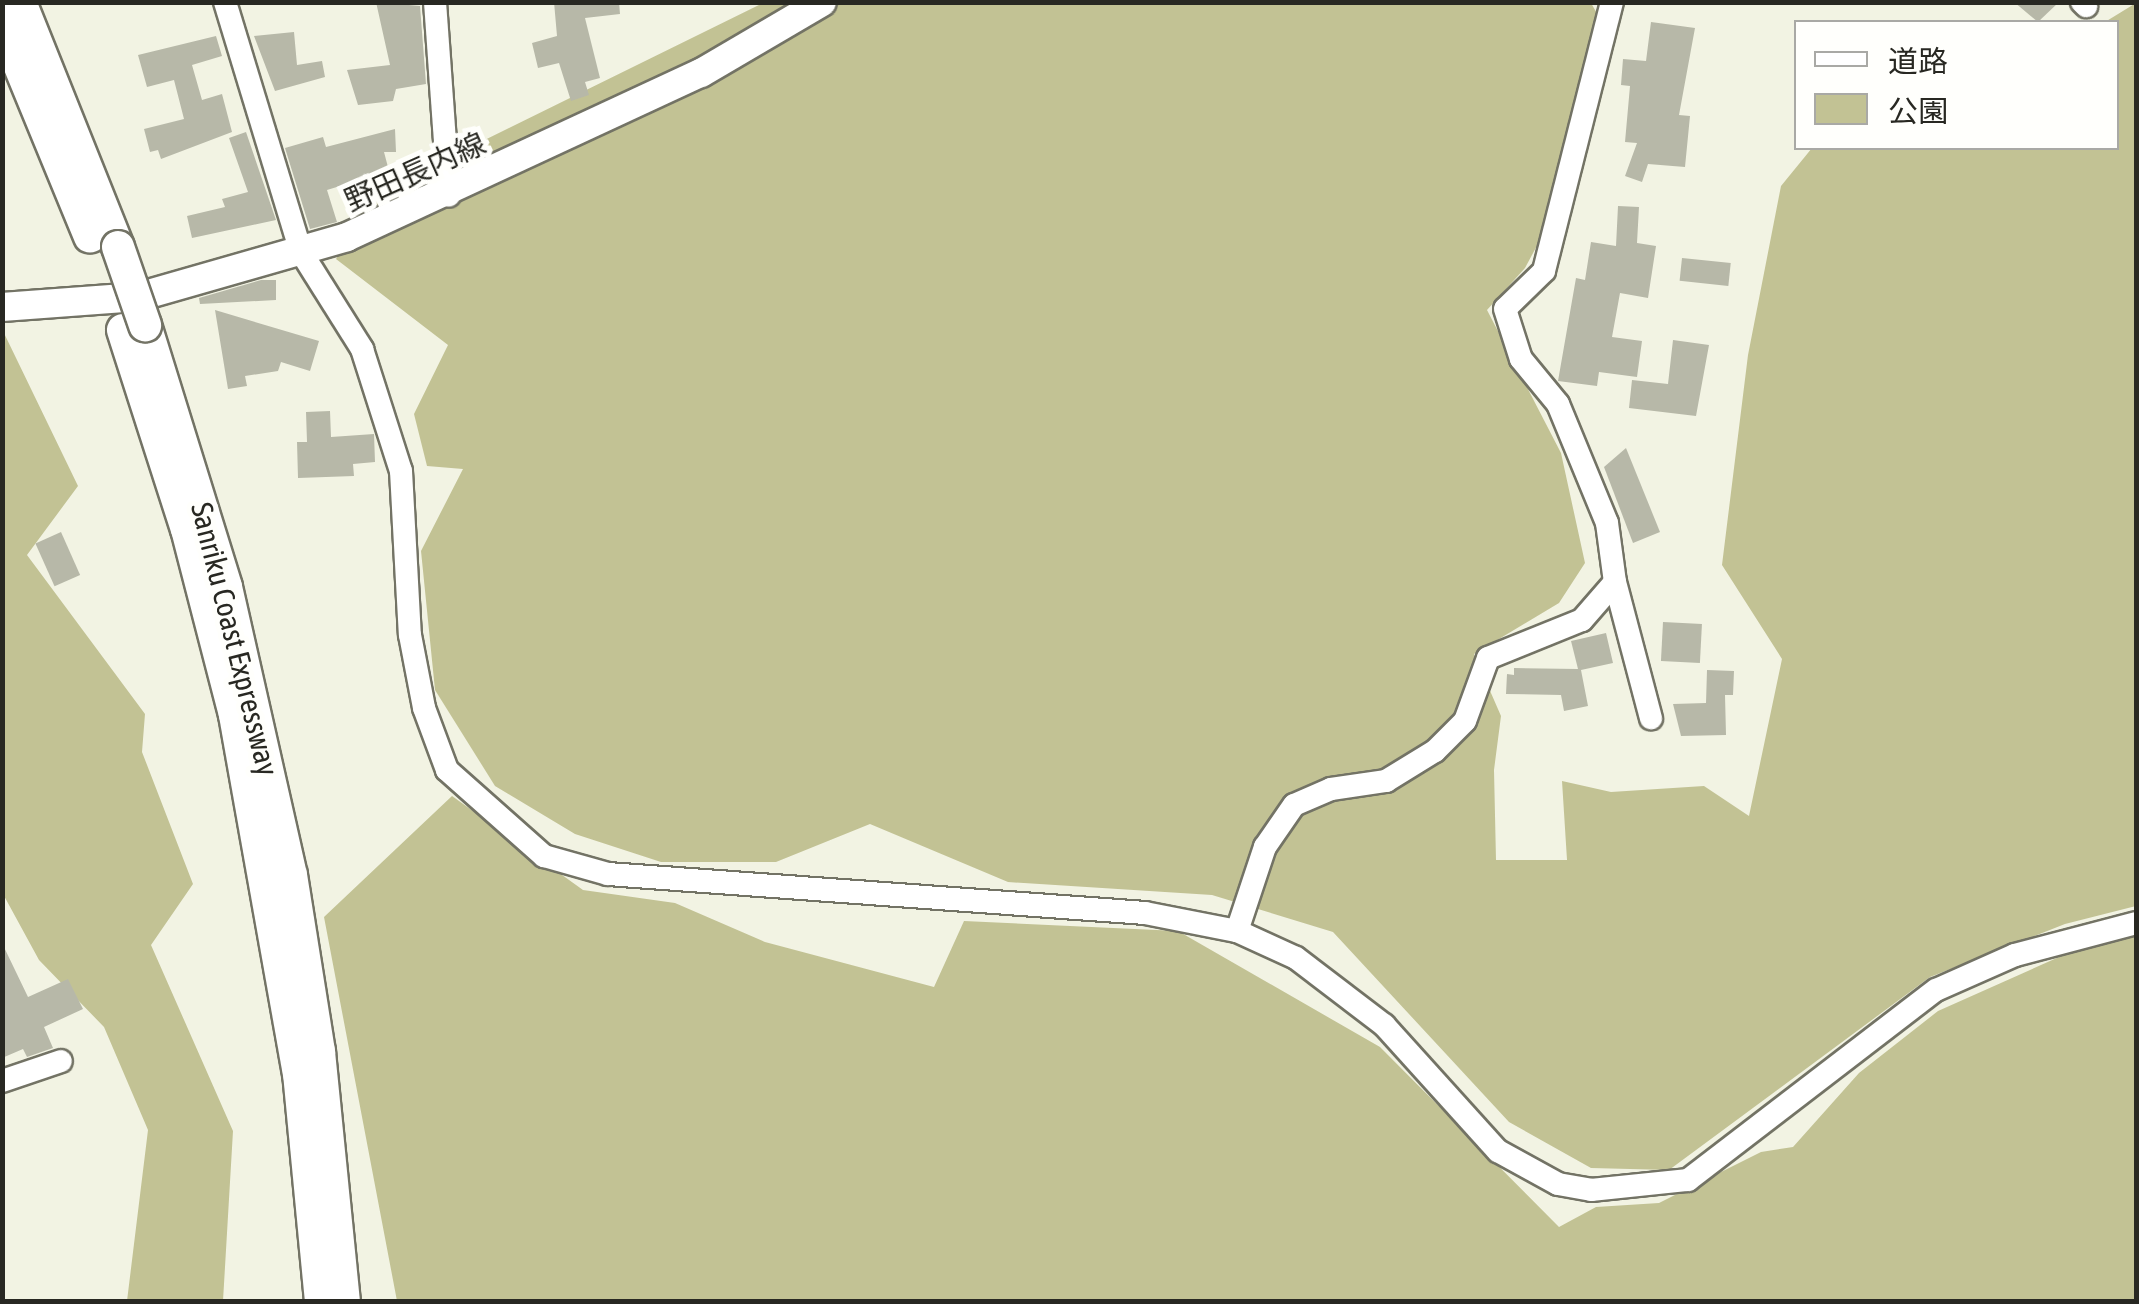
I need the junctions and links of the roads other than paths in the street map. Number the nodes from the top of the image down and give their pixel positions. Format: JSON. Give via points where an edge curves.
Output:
{"nodes":[{"id":1,"x":20,"y":2,"type":"edge"},
{"id":2,"x":225,"y":2,"type":"edge"},
{"id":3,"x":435,"y":2,"type":"edge"},
{"id":4,"x":822,"y":2,"type":"edge"},
{"id":5,"x":1612,"y":2,"type":"edge"},
{"id":6,"x":2,"y":23,"type":"edge"},
{"id":7,"x":449,"y":195,"type":"junction"},
{"id":8,"x":108,"y":251,"type":"junction"},
{"id":9,"x":300,"y":252,"type":"junction"},
{"id":10,"x":2,"y":306,"type":"edge"},
{"id":11,"x":134,"y":327,"type":"junction"},
{"id":12,"x":1615,"y":582,"type":"junction"},
{"id":13,"x":1651,"y":718,"type":"dead end"},
{"id":14,"x":2136,"y":923,"type":"edge"},
{"id":15,"x":1237,"y":932,"type":"junction"},
{"id":16,"x":62,"y":1061,"type":"dead end"},
{"id":17,"x":2,"y":1081,"type":"edge"},
{"id":18,"x":322,"y":1302,"type":"edge"},
{"id":19,"x":344,"y":1302,"type":"edge"}],
"edges":[{"from":1,"to":8,"type":"highway","name":"Sanriku Coast Expressway"},
{"from":2,"to":9,"type":"street"},
{"from":3,"to":7,"type":"street"},
{"from":4,"to":7,"type":"main road","name":"野田長内線","via":[[700,73]]},
{"from":5,"to":12,"type":"street","via":[[1544,271],[1504,309],[1521,359],[1558,404],[1607,523]]},
{"from":6,"to":8,"type":"highway","name":"Sanriku Coast Expressway"},
{"from":7,"to":9,"type":"main road","name":"野田長内線"},
{"from":8,"to":11,"type":"highway","name":"Sanriku Coast Expressway"},
{"from":9,"to":10,"type":"main road","name":"野田長内線","via":[[138,298]]},
{"from":9,"to":15,"type":"street","via":[[362,349],[401,471],[410,635],[424,708],[447,770],[544,856],[608,874],[1144,913]]},
{"from":11,"to":18,"type":"highway","name":"Sanriku Coast Expressway","via":[[234,715],[299,1073]]},
{"from":11,"to":19,"type":"highway","name":"Sanriku Coast Expressway","via":[[226,587],[287,856],[319,1052]]},
{"from":12,"to":13,"type":"street"},
{"from":12,"to":15,"type":"street","via":[[1582,620],[1488,658],[1464,721],[1435,751],[1386,780],[1330,790],[1294,805],[1266,847]]},
{"from":14,"to":15,"type":"street","via":[[2015,956],[1936,990],[1688,1180],[1624,1191],[1558,1184],[1498,1151],[1384,1025],[1296,958]]},
{"from":16,"to":17,"type":"street"}]}
